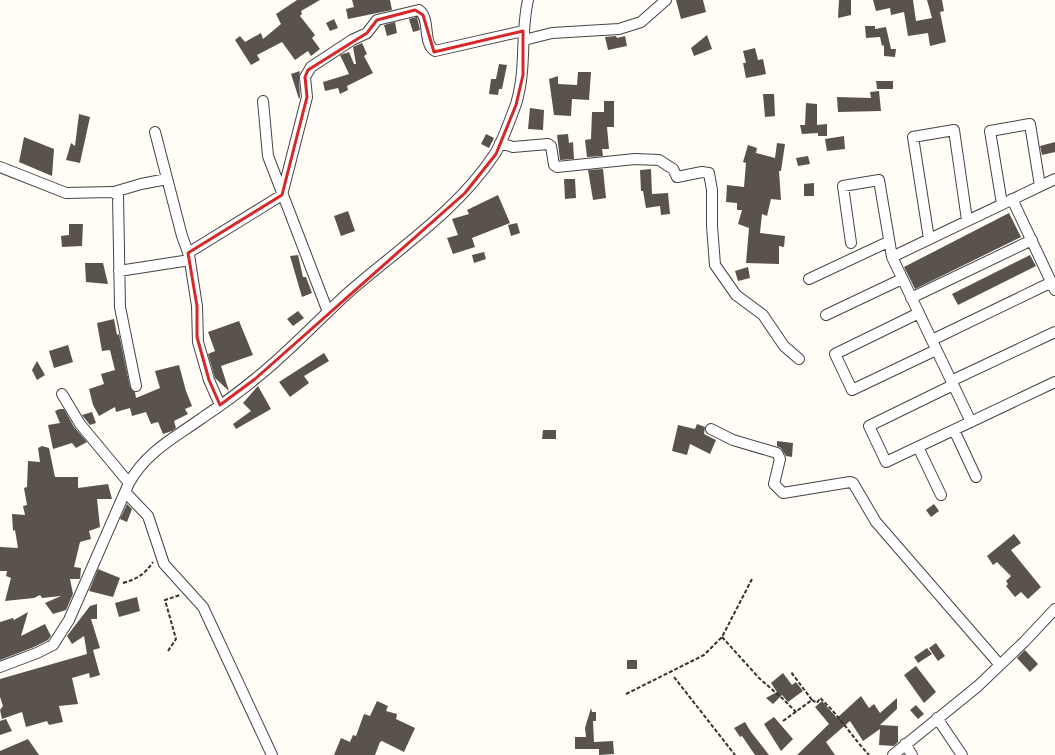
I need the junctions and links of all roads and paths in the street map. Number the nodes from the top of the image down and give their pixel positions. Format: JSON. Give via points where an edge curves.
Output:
{"nodes":[{"id":1,"x":528,"y":0,"type":"edge"},
{"id":2,"x":666,"y":0,"type":"edge"},
{"id":3,"x":524,"y":35,"type":"junction"},
{"id":4,"x":263,"y":101,"type":"dead end"},
{"id":5,"x":155,"y":132,"type":"dead end"},
{"id":6,"x":500,"y":143,"type":"junction"},
{"id":7,"x":0,"y":167,"type":"edge"},
{"id":8,"x":167,"y":179,"type":"junction"},
{"id":9,"x":1055,"y":179,"type":"edge"},
{"id":10,"x":1040,"y":186,"type":"junction"},
{"id":11,"x":114,"y":192,"type":"junction"},
{"id":12,"x":282,"y":195,"type":"junction"},
{"id":13,"x":1012,"y":199,"type":"junction"},
{"id":14,"x":1002,"y":204,"type":"junction"},
{"id":15,"x":967,"y":220,"type":"junction"},
{"id":16,"x":929,"y":239,"type":"junction"},
{"id":17,"x":1032,"y":240,"type":"junction"},
{"id":18,"x":888,"y":242,"type":"junction"},
{"id":19,"x":851,"y":243,"type":"dead end"},
{"id":20,"x":189,"y":256,"type":"junction"},
{"id":21,"x":892,"y":257,"type":"junction"},
{"id":22,"x":120,"y":270,"type":"junction"},
{"id":23,"x":809,"y":279,"type":"dead end"},
{"id":24,"x":902,"y":279,"type":"junction"},
{"id":25,"x":1053,"y":286,"type":"edge"},
{"id":26,"x":912,"y":298,"type":"junction"},
{"id":27,"x":328,"y":312,"type":"junction"},
{"id":28,"x":919,"y":314,"type":"junction"},
{"id":29,"x":826,"y":315,"type":"dead end"},
{"id":30,"x":1055,"y":332,"type":"edge"},
{"id":31,"x":932,"y":340,"type":"junction"},
{"id":32,"x":936,"y":350,"type":"junction"},
{"id":33,"x":799,"y":359,"type":"dead end"},
{"id":34,"x":1055,"y":382,"type":"edge"},
{"id":35,"x":952,"y":383,"type":"junction"},
{"id":36,"x":136,"y":386,"type":"dead end"},
{"id":37,"x":62,"y":394,"type":"dead end"},
{"id":38,"x":220,"y":405,"type":"junction"},
{"id":39,"x":971,"y":422,"type":"junction"},
{"id":40,"x":711,"y":429,"type":"dead end"},
{"id":41,"x":954,"y":430,"type":"junction"},
{"id":42,"x":918,"y":447,"type":"junction"},
{"id":43,"x":976,"y":477,"type":"dead end"},
{"id":44,"x":127,"y":487,"type":"junction"},
{"id":45,"x":941,"y":495,"type":"dead end"},
{"id":46,"x":159,"y":553,"type":"junction"},
{"id":47,"x":752,"y":579,"type":"dead end"},
{"id":48,"x":123,"y":583,"type":"dead end"},
{"id":49,"x":190,"y":592,"type":"junction"},
{"id":50,"x":1055,"y":609,"type":"edge"},
{"id":51,"x":722,"y":637,"type":"junction"},
{"id":52,"x":168,"y":651,"type":"dead end"},
{"id":53,"x":1000,"y":665,"type":"junction"},
{"id":54,"x":0,"y":667,"type":"edge"},
{"id":55,"x":791,"y":672,"type":"dead end"},
{"id":56,"x":674,"y":677,"type":"dead end"},
{"id":57,"x":626,"y":694,"type":"dead end"},
{"id":58,"x":812,"y":700,"type":"junction"},
{"id":59,"x":797,"y":713,"type":"junction"},
{"id":60,"x":937,"y":718,"type":"junction"},
{"id":61,"x":783,"y":721,"type":"dead end"},
{"id":62,"x":905,"y":744,"type":"junction"},
{"id":63,"x":272,"y":755,"type":"edge"},
{"id":64,"x":736,"y":755,"type":"edge"},
{"id":65,"x":869,"y":755,"type":"edge"},
{"id":66,"x":893,"y":755,"type":"edge"},
{"id":67,"x":912,"y":755,"type":"edge"},
{"id":68,"x":962,"y":755,"type":"edge"}],
"edges":[{"from":1,"to":3,"type":"street","via":[[524,17]]},
{"from":2,"to":3,"type":"street","via":[[641,22],[619,29]]},
{"from":3,"to":6,"type":"street","via":[[523,75],[516,105]]},
{"from":3,"to":12,"type":"street","via":[[438,51],[430,46],[424,15],[419,10],[375,22],[367,33],[311,67],[307,73],[307,97]]},
{"from":4,"to":12,"type":"street","via":[[268,156]]},
{"from":5,"to":8,"type":"street"},
{"from":6,"to":27,"type":"street","via":[[496,154],[465,193]]},
{"from":6,"to":33,"type":"street","via":[[514,147],[548,144],[551,146],[554,165],[557,167],[635,159],[659,160],[673,168],[677,177],[708,173],[712,190],[715,265],[736,295],[763,315],[784,346]]},
{"from":7,"to":11,"type":"street","via":[[66,193]]},
{"from":8,"to":11,"type":"street"},
{"from":8,"to":20,"type":"street"},
{"from":9,"to":10,"type":"street"},
{"from":10,"to":13,"type":"street"},
{"from":10,"to":14,"type":"street","via":[[1030,124],[990,131]]},
{"from":11,"to":22,"type":"street","via":[[119,199]]},
{"from":12,"to":20,"type":"street"},
{"from":12,"to":27,"type":"street"},
{"from":13,"to":14,"type":"street"},
{"from":13,"to":17,"type":"street"},
{"from":14,"to":15,"type":"street"},
{"from":15,"to":16,"type":"street"},
{"from":15,"to":16,"type":"street","via":[[954,130],[913,137]]},
{"from":16,"to":21,"type":"street"},
{"from":17,"to":25,"type":"street"},
{"from":17,"to":26,"type":"street"},
{"from":18,"to":19,"type":"street","via":[[879,180],[842,186]]},
{"from":18,"to":21,"type":"street"},
{"from":18,"to":23,"type":"street"},
{"from":20,"to":22,"type":"street"},
{"from":20,"to":38,"type":"street","via":[[197,303],[198,342],[209,380]]},
{"from":21,"to":24,"type":"street"},
{"from":22,"to":36,"type":"street","via":[[121,316]]},
{"from":24,"to":26,"type":"street"},
{"from":24,"to":29,"type":"street"},
{"from":25,"to":31,"type":"street"},
{"from":26,"to":28,"type":"street"},
{"from":27,"to":38,"type":"street","via":[[255,379]]},
{"from":28,"to":31,"type":"street"},
{"from":28,"to":32,"type":"street","via":[[835,354],[852,390]]},
{"from":30,"to":35,"type":"street"},
{"from":31,"to":32,"type":"street"},
{"from":32,"to":35,"type":"street"},
{"from":34,"to":39,"type":"street"},
{"from":35,"to":39,"type":"street"},
{"from":35,"to":42,"type":"street","via":[[869,426],[886,462]]},
{"from":37,"to":44,"type":"street","via":[[80,424]]},
{"from":38,"to":44,"type":"street","via":[[164,442],[136,471]]},
{"from":39,"to":41,"type":"street"},
{"from":40,"to":53,"type":"street","via":[[733,440],[777,453],[780,459],[774,482],[777,489],[786,493],[853,483],[876,522]]},
{"from":41,"to":42,"type":"street"},
{"from":41,"to":43,"type":"street"},
{"from":42,"to":45,"type":"street"},
{"from":44,"to":46,"type":"street","via":[[148,516]]},
{"from":44,"to":54,"type":"street","via":[[69,620],[53,645]]},
{"from":46,"to":48,"type":"path","via":[[147,572]]},
{"from":46,"to":49,"type":"street","via":[[169,570]]},
{"from":47,"to":51,"type":"path"},
{"from":49,"to":52,"type":"path","via":[[165,600],[176,639]]},
{"from":49,"to":63,"type":"street","via":[[203,607]]},
{"from":50,"to":53,"type":"street"},
{"from":51,"to":57,"type":"path","via":[[704,655]]},
{"from":51,"to":59,"type":"path","via":[[759,678]]},
{"from":53,"to":60,"type":"street"},
{"from":55,"to":58,"type":"path"},
{"from":56,"to":64,"type":"path"},
{"from":58,"to":59,"type":"path"},
{"from":58,"to":65,"type":"path","via":[[816,703],[820,698],[831,708]]},
{"from":59,"to":61,"type":"path"},
{"from":60,"to":62,"type":"street"},
{"from":60,"to":68,"type":"street"},
{"from":62,"to":66,"type":"street"},
{"from":62,"to":67,"type":"street"}]}
